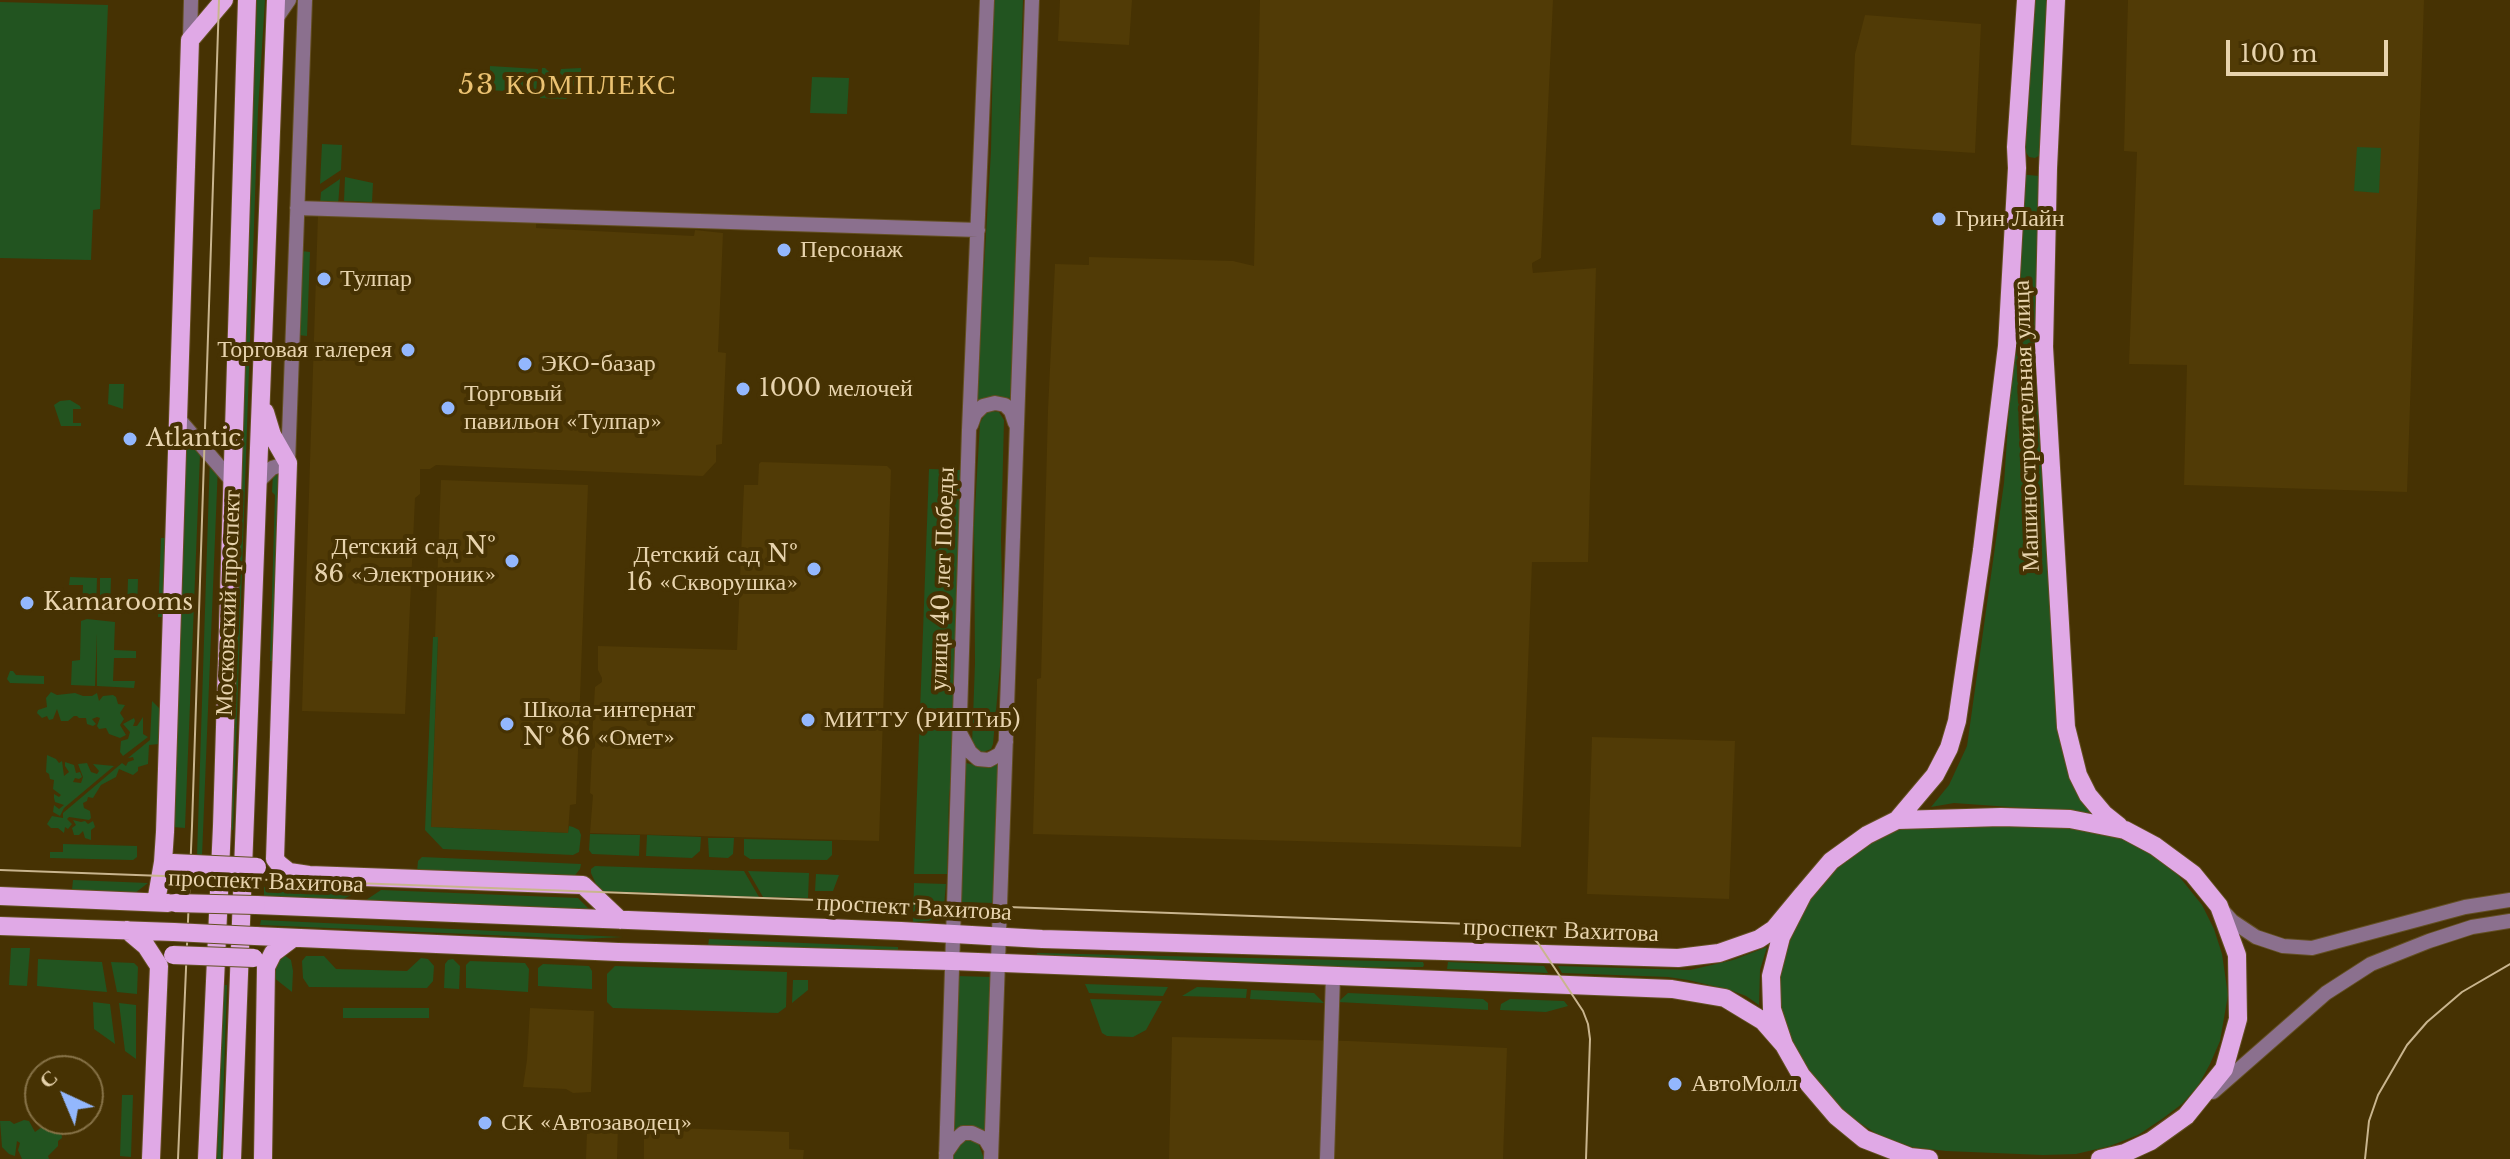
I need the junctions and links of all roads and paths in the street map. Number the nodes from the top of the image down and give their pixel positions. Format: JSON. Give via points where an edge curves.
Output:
{"nodes":[{"id":1,"x":191,"y":0,"type":"edge"},
{"id":2,"x":224,"y":0,"type":"edge"},
{"id":3,"x":247,"y":0,"type":"edge"},
{"id":4,"x":276,"y":0,"type":"edge"},
{"id":5,"x":289,"y":0,"type":"edge"},
{"id":6,"x":305,"y":0,"type":"edge"},
{"id":7,"x":987,"y":0,"type":"edge"},
{"id":8,"x":1032,"y":0,"type":"edge"},
{"id":9,"x":2026,"y":0,"type":"edge"},
{"id":10,"x":2056,"y":0,"type":"edge"},
{"id":11,"x":275,"y":20,"type":"junction"},
{"id":12,"x":190,"y":40,"type":"junction"},
{"id":13,"x":2016,"y":147,"type":"junction"},
{"id":14,"x":2048,"y":150,"type":"junction"},
{"id":15,"x":297,"y":208,"type":"junction"},
{"id":16,"x":978,"y":230,"type":"junction"},
{"id":17,"x":260,"y":386,"type":"junction"},
{"id":18,"x":178,"y":418,"type":"junction"},
{"id":19,"x":1016,"y":427,"type":"junction"},
{"id":20,"x":969,"y":430,"type":"junction"},
{"id":21,"x":288,"y":463,"type":"junction"},
{"id":22,"x":231,"y":480,"type":"junction"},
{"id":23,"x":257,"y":483,"type":"junction"},
{"id":24,"x":961,"y":734,"type":"junction"},
{"id":25,"x":1006,"y":742,"type":"junction"},
{"id":26,"x":1897,"y":820,"type":"junction"},
{"id":27,"x":2125,"y":830,"type":"junction"},
{"id":28,"x":275,"y":859,"type":"junction"},
{"id":29,"x":168,"y":862,"type":"junction"},
{"id":30,"x":1803,"y":894,"type":"junction"},
{"id":31,"x":0,"y":896,"type":"edge"},
{"id":32,"x":2510,"y":900,"type":"edge"},
{"id":33,"x":166,"y":902,"type":"junction"},
{"id":34,"x":2219,"y":906,"type":"junction"},
{"id":35,"x":620,"y":920,"type":"junction"},
{"id":36,"x":2510,"y":921,"type":"edge"},
{"id":37,"x":672,"y":923,"type":"junction"},
{"id":38,"x":0,"y":926,"type":"edge"},
{"id":39,"x":127,"y":930,"type":"junction"},
{"id":40,"x":953,"y":933,"type":"junction"},
{"id":41,"x":1000,"y":936,"type":"junction"},
{"id":42,"x":293,"y":938,"type":"junction"},
{"id":43,"x":1414,"y":950,"type":"junction"},
{"id":44,"x":668,"y":953,"type":"junction"},
{"id":45,"x":166,"y":960,"type":"junction"},
{"id":46,"x":952,"y":961,"type":"junction"},
{"id":47,"x":260,"y":963,"type":"junction"},
{"id":48,"x":999,"y":963,"type":"junction"},
{"id":49,"x":1333,"y":976,"type":"junction"},
{"id":50,"x":1412,"y":979,"type":"junction"},
{"id":51,"x":1784,"y":1045,"type":"junction"},
{"id":52,"x":2186,"y":1116,"type":"junction"},
{"id":53,"x":1864,"y":1139,"type":"junction"},
{"id":54,"x":991,"y":1154,"type":"edge"},
{"id":55,"x":946,"y":1156,"type":"edge"},
{"id":56,"x":2121,"y":1156,"type":"edge"},
{"id":57,"x":151,"y":1159,"type":"edge"},
{"id":58,"x":207,"y":1159,"type":"edge"},
{"id":59,"x":232,"y":1159,"type":"edge"},
{"id":60,"x":263,"y":1159,"type":"edge"},
{"id":61,"x":1327,"y":1159,"type":"edge"},
{"id":62,"x":1884,"y":1159,"type":"edge"},
{"id":63,"x":1929,"y":1159,"type":"edge"},
{"id":64,"x":2100,"y":1159,"type":"edge"}],
"edges":[{"from":1,"to":12,"type":"street"},
{"from":2,"to":12,"type":"main road"},
{"from":3,"to":22,"type":"main road","name":"Московский проспект"},
{"from":4,"to":11,"type":"main road","name":"Московский проспект"},
{"from":5,"to":11,"type":"street"},
{"from":6,"to":15,"type":"street"},
{"from":7,"to":16,"type":"street","name":"улица 40 лет Победы"},
{"from":8,"to":19,"type":"street"},
{"from":9,"to":13,"type":"main road","name":"Машиностроительная улица"},
{"from":10,"to":14,"type":"main road","name":"Машиностроительная улица"},
{"from":11,"to":17,"type":"main road","name":"Московский проспект"},
{"from":12,"to":18,"type":"main road"},
{"from":13,"to":14,"type":"main road","via":[[2032,167],[2041,167]]},
{"from":13,"to":26,"type":"main road","name":"Машиностроительная улица","via":[[2003,386],[1957,721],[1935,775]]},
{"from":14,"to":27,"type":"main road","name":"Машиностроительная улица","via":[[2044,347],[2066,727],[2088,795]]},
{"from":15,"to":16,"type":"street"},
{"from":15,"to":21,"type":"street"},
{"from":16,"to":20,"type":"street","name":"улица 40 лет Победы"},
{"from":17,"to":21,"type":"main road","via":[[269,427]]},
{"from":17,"to":23,"type":"main road","name":"Московский проспект"},
{"from":18,"to":22,"type":"street"},
{"from":18,"to":29,"type":"main road"},
{"from":19,"to":20,"type":"street","via":[[1011,411],[995,403],[975,414]]},
{"from":19,"to":25,"type":"street"},
{"from":20,"to":24,"type":"street","name":"улица 40 лет Победы"},
{"from":21,"to":23,"type":"street","via":[[272,468]]},
{"from":21,"to":28,"type":"main road"},
{"from":22,"to":58,"type":"main road","name":"Московский проспект"},
{"from":23,"to":59,"type":"main road","name":"Московский проспект"},
{"from":24,"to":25,"type":"street","via":[[978,759],[1000,754]]},
{"from":24,"to":40,"type":"street","name":"улица 40 лет Победы"},
{"from":25,"to":41,"type":"street"},
{"from":26,"to":27,"type":"main road","via":[[2070,819]]},
{"from":26,"to":30,"type":"main road","via":[[1831,861]]},
{"from":27,"to":34,"type":"main road","via":[[2193,874]]},
{"from":28,"to":29,"type":"main road","bridge":true,"via":[[257,867]]},
{"from":28,"to":35,"type":"main road","via":[[295,874],[583,885]]},
{"from":29,"to":33,"type":"main road"},
{"from":30,"to":43,"type":"main road","name":"проспект Вахитова","via":[[1759,939],[1699,957]]},
{"from":30,"to":51,"type":"main road","via":[[1781,937],[1771,976],[1772,1009]]},
{"from":31,"to":33,"type":"main road","name":"проспект Вахитова"},
{"from":32,"to":34,"type":"street","via":[[2312,948],[2256,937]]},
{"from":33,"to":35,"type":"main road","name":"проспект Вахитова","bridge":true},
{"from":34,"to":52,"type":"main road","via":[[2237,955],[2238,1019],[2224,1069]]},
{"from":35,"to":37,"type":"main road","name":"проспект Вахитова"},
{"from":36,"to":52,"type":"street","via":[[2458,932],[2371,964],[2326,993]]},
{"from":37,"to":40,"type":"main road","name":"проспект Вахитова"},
{"from":37,"to":44,"type":"main road","via":[[700,932],[702,938],[698,945]]},
{"from":38,"to":39,"type":"main road"},
{"from":39,"to":42,"type":"main road","bridge":true},
{"from":39,"to":45,"type":"main road"},
{"from":40,"to":41,"type":"main road","name":"проспект Вахитова"},
{"from":40,"to":46,"type":"street","name":"улица 40 лет Победы"},
{"from":41,"to":43,"type":"main road","name":"проспект Вахитова"},
{"from":41,"to":48,"type":"street"},
{"from":42,"to":44,"type":"main road"},
{"from":42,"to":47,"type":"main road"},
{"from":43,"to":50,"type":"main road","via":[[1441,959],[1443,965]]},
{"from":44,"to":46,"type":"main road"},
{"from":45,"to":47,"type":"main road","bridge":true},
{"from":45,"to":57,"type":"main road"},
{"from":46,"to":48,"type":"main road"},
{"from":46,"to":55,"type":"street","name":"улица 40 лет Победы"},
{"from":47,"to":60,"type":"main road"},
{"from":48,"to":49,"type":"main road"},
{"from":48,"to":54,"type":"street"},
{"from":49,"to":50,"type":"main road"},
{"from":49,"to":61,"type":"street"},
{"from":50,"to":51,"type":"main road","via":[[1701,992],[1747,1009]]},
{"from":51,"to":53,"type":"main road","via":[[1827,1106]]},
{"from":52,"to":56,"type":"main road"},
{"from":53,"to":62,"type":"main road"},
{"from":53,"to":63,"type":"main road"},
{"from":54,"to":55,"type":"street","via":[[985,1139],[963,1133]]},
{"from":56,"to":64,"type":"main road"}]}
